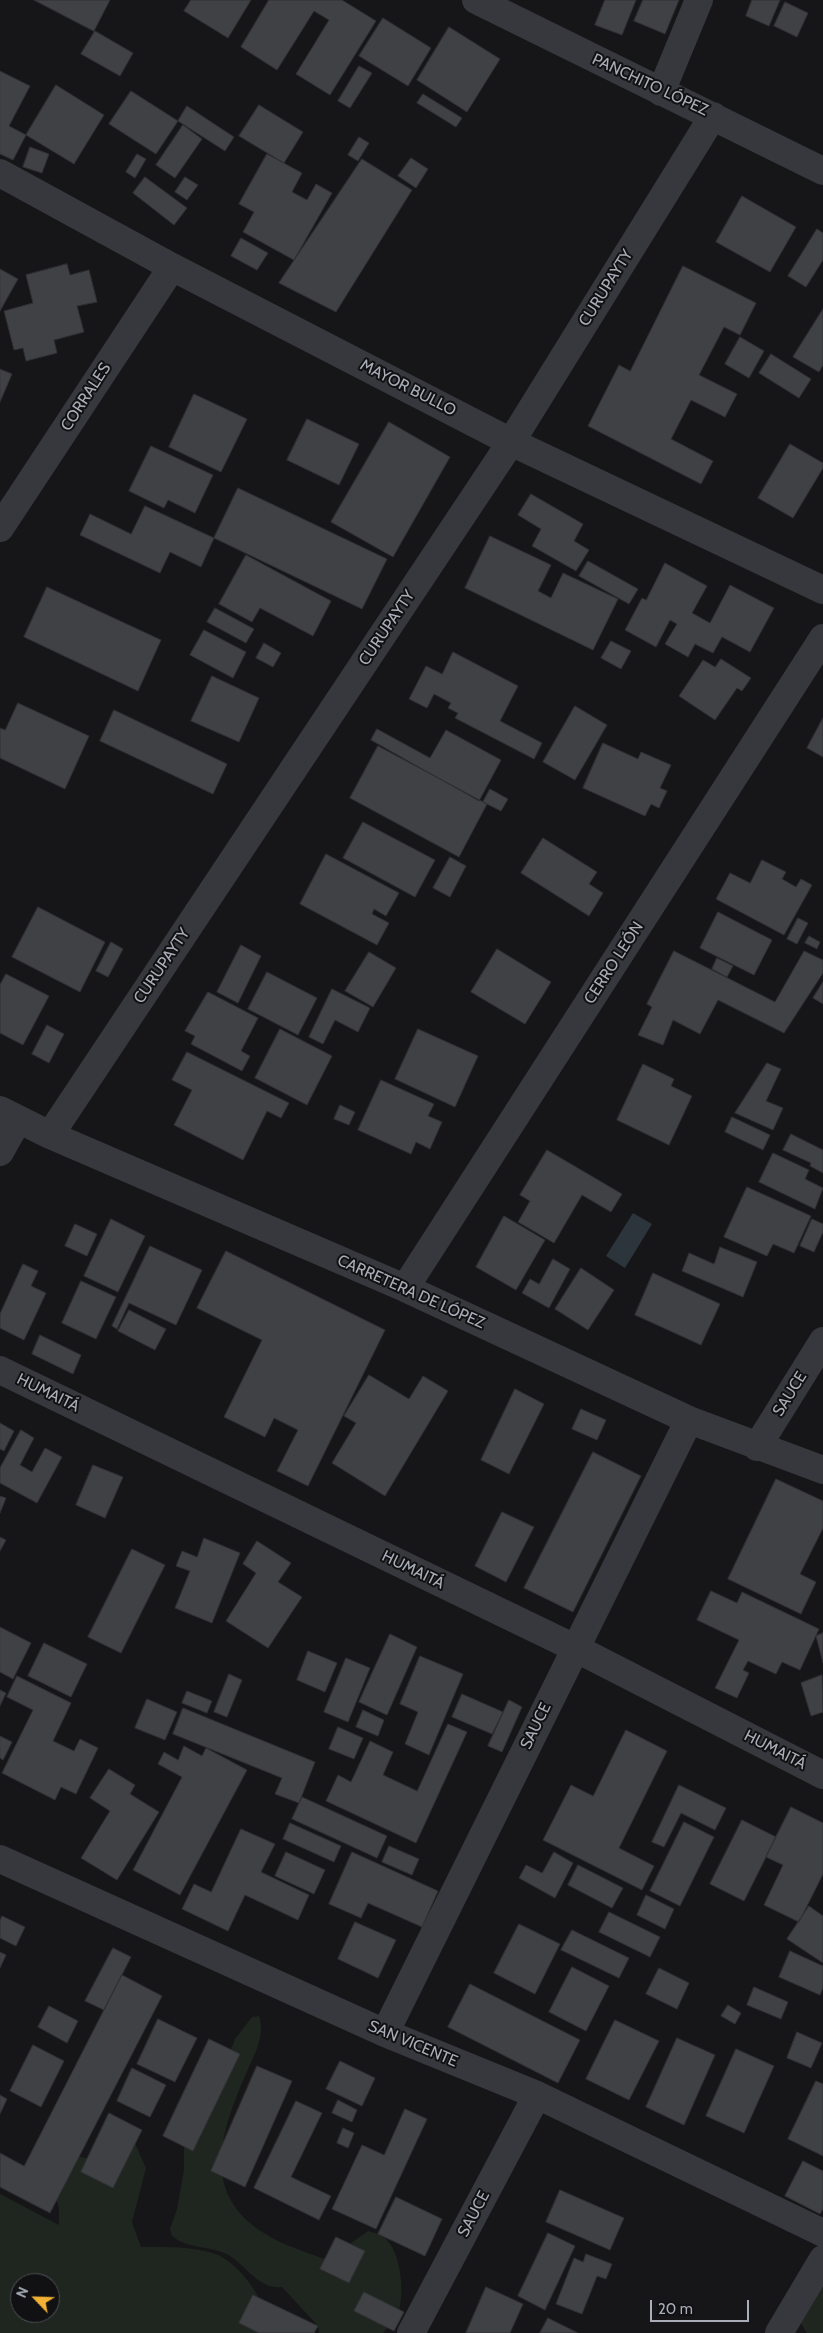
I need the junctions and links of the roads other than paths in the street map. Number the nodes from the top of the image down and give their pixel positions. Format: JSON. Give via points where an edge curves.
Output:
{"nodes":[{"id":1,"x":476,"y":0,"type":"edge"},
{"id":2,"x":699,"y":0,"type":"edge"},
{"id":3,"x":662,"y":92,"type":"junction"},
{"id":4,"x":713,"y":116,"type":"junction"},
{"id":5,"x":823,"y":171,"type":"edge"},
{"id":6,"x":0,"y":173,"type":"edge"},
{"id":7,"x":172,"y":267,"type":"junction"},
{"id":8,"x":511,"y":442,"type":"junction"},
{"id":9,"x":0,"y":528,"type":"edge"},
{"id":10,"x":823,"y":590,"type":"edge"},
{"id":11,"x":823,"y":638,"type":"edge"},
{"id":12,"x":9,"y":1115,"type":"edge"},
{"id":13,"x":50,"y":1134,"type":"junction"},
{"id":14,"x":0,"y":1152,"type":"edge"},
{"id":15,"x":405,"y":1288,"type":"junction"},
{"id":16,"x":823,"y":1341,"type":"edge"},
{"id":17,"x":0,"y":1370,"type":"edge"},
{"id":18,"x":689,"y":1420,"type":"junction"},
{"id":19,"x":757,"y":1447,"type":"junction"},
{"id":20,"x":823,"y":1470,"type":"edge"},
{"id":21,"x":575,"y":1648,"type":"junction"},
{"id":22,"x":823,"y":1775,"type":"edge"},
{"id":23,"x":0,"y":1859,"type":"edge"},
{"id":24,"x":385,"y":2033,"type":"junction"},
{"id":25,"x":537,"y":2095,"type":"junction"},
{"id":26,"x":823,"y":2233,"type":"edge"},
{"id":27,"x":823,"y":2259,"type":"edge"},
{"id":28,"x":411,"y":2333,"type":"edge"},
{"id":29,"x":779,"y":2333,"type":"edge"}],
"edges":[{"from":1,"to":3,"type":"street","name":"PANCHITO LÓPEZ"},
{"from":2,"to":3,"type":"street"},
{"from":3,"to":4,"type":"street","name":"PANCHITO LÓPEZ"},
{"from":4,"to":5,"type":"street","name":"PANCHITO LÓPEZ"},
{"from":4,"to":8,"type":"street","name":"CURUPAYTY"},
{"from":6,"to":7,"type":"street","name":"MAYOR BULLO"},
{"from":7,"to":8,"type":"street","name":"MAYOR BULLO"},
{"from":7,"to":9,"type":"street","name":"CORRALES"},
{"from":8,"to":10,"type":"street","name":"MAYOR BULLO"},
{"from":8,"to":13,"type":"street","name":"CURUPAYTY"},
{"from":11,"to":15,"type":"street","name":"CERRO LEÓN"},
{"from":12,"to":13,"type":"street","name":"CARRETERA DE LÓPEZ"},
{"from":12,"to":14,"type":"street"},
{"from":13,"to":15,"type":"street","name":"CARRETERA DE LÓPEZ"},
{"from":15,"to":18,"type":"street","name":"CARRETERA DE LÓPEZ"},
{"from":16,"to":19,"type":"street","name":"SAUCE"},
{"from":17,"to":21,"type":"street","name":"HUMAITÁ"},
{"from":18,"to":19,"type":"street","name":"CARRETERA DE LÓPEZ"},
{"from":18,"to":21,"type":"street","name":"SAUCE"},
{"from":19,"to":20,"type":"street","name":"CARRETERA DE LÓPEZ"},
{"from":21,"to":22,"type":"street","name":"HUMAITÁ"},
{"from":21,"to":24,"type":"street","name":"SAUCE"},
{"from":23,"to":24,"type":"street","name":"SAN VICENTE"},
{"from":24,"to":25,"type":"street","name":"SAN VICENTE"},
{"from":25,"to":26,"type":"street","name":"SAN VICENTE"},
{"from":25,"to":28,"type":"street","name":"SAUCE"},
{"from":27,"to":29,"type":"street"}]}
